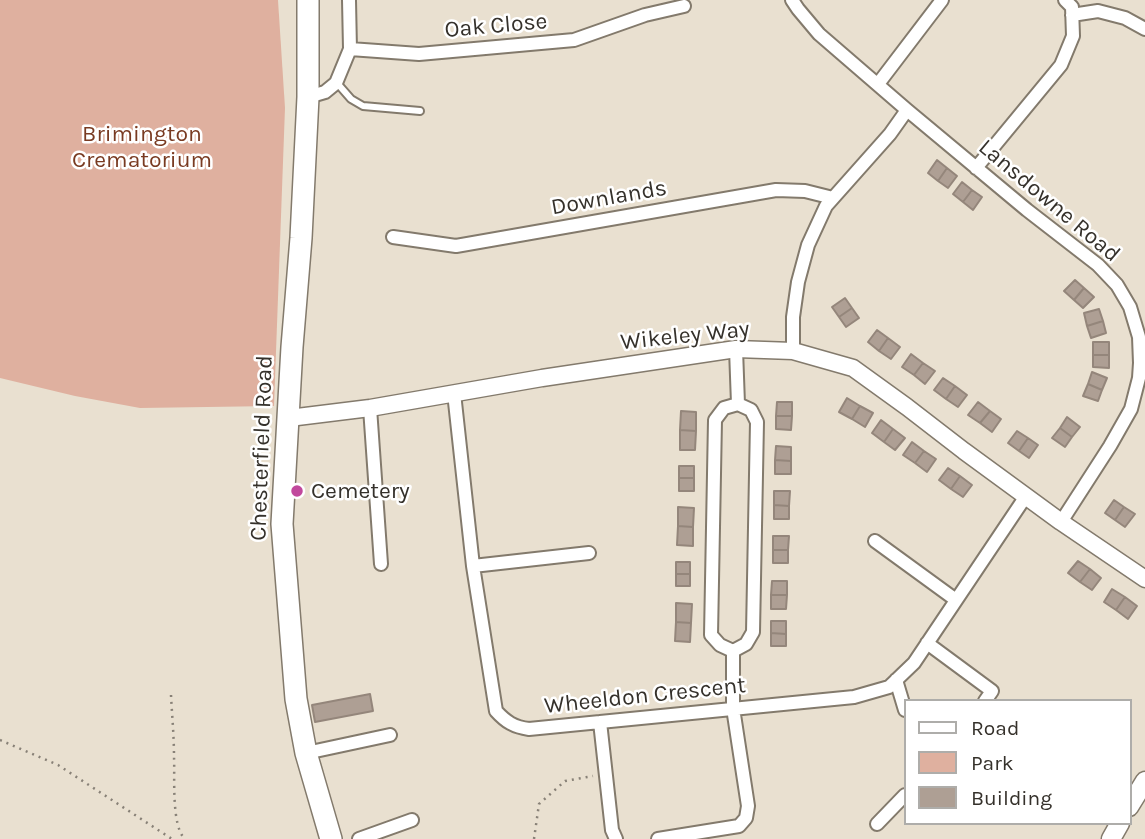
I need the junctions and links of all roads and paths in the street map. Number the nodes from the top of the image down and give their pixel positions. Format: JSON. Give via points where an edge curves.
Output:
{"nodes":[{"id":1,"x":307,"y":0,"type":"edge"},
{"id":2,"x":349,"y":0,"type":"edge"},
{"id":3,"x":792,"y":0,"type":"edge"},
{"id":4,"x":942,"y":0,"type":"edge"},
{"id":5,"x":1065,"y":0,"type":"edge"},
{"id":6,"x":684,"y":6,"type":"dead end"},
{"id":7,"x":1072,"y":15,"type":"junction"},
{"id":8,"x":1145,"y":29,"type":"edge"},
{"id":9,"x":350,"y":48,"type":"junction"},
{"id":10,"x":336,"y":83,"type":"junction"},
{"id":11,"x":878,"y":84,"type":"junction"},
{"id":12,"x":308,"y":97,"type":"junction"},
{"id":13,"x":907,"y":110,"type":"junction"},
{"id":14,"x":420,"y":111,"type":"dead end"},
{"id":15,"x":976,"y":167,"type":"junction"},
{"id":16,"x":833,"y":198,"type":"junction"},
{"id":17,"x":393,"y":237,"type":"dead end"},
{"id":18,"x":736,"y":349,"type":"junction"},
{"id":19,"x":793,"y":351,"type":"junction"},
{"id":20,"x":1142,"y":359,"type":"edge"},
{"id":21,"x":454,"y":393,"type":"junction"},
{"id":22,"x":738,"y":404,"type":"junction"},
{"id":23,"x":370,"y":408,"type":"junction"},
{"id":24,"x":289,"y":418,"type":"junction"},
{"id":25,"x":1026,"y":496,"type":"junction"},
{"id":26,"x":1061,"y":522,"type":"junction"},
{"id":27,"x":875,"y":541,"type":"dead end"},
{"id":28,"x":589,"y":553,"type":"dead end"},
{"id":29,"x":381,"y":564,"type":"dead end"},
{"id":30,"x":473,"y":566,"type":"junction"},
{"id":31,"x":1145,"y":579,"type":"edge"},
{"id":32,"x":956,"y":600,"type":"junction"},
{"id":33,"x":927,"y":643,"type":"junction"},
{"id":34,"x":733,"y":651,"type":"junction"},
{"id":35,"x":896,"y":680,"type":"junction"},
{"id":36,"x":171,"y":695,"type":"dead end"},
{"id":37,"x":986,"y":699,"type":"edge"},
{"id":38,"x":904,"y":707,"type":"edge"},
{"id":39,"x":733,"y":708,"type":"junction"},
{"id":40,"x":600,"y":722,"type":"junction"},
{"id":41,"x":390,"y":735,"type":"dead end"},
{"id":42,"x":0,"y":740,"type":"edge"},
{"id":43,"x":306,"y":752,"type":"junction"},
{"id":44,"x":606,"y":775,"type":"junction"},
{"id":45,"x":1145,"y":781,"type":"edge"},
{"id":46,"x":904,"y":796,"type":"edge"},
{"id":47,"x":1131,"y":804,"type":"edge"},
{"id":48,"x":412,"y":820,"type":"dead end"},
{"id":49,"x":877,"y":824,"type":"dead end"},
{"id":50,"x":172,"y":839,"type":"edge"},
{"id":51,"x":185,"y":839,"type":"edge"},
{"id":52,"x":331,"y":839,"type":"edge"},
{"id":53,"x":359,"y":839,"type":"edge"},
{"id":54,"x":534,"y":839,"type":"edge"},
{"id":55,"x":615,"y":839,"type":"edge"},
{"id":56,"x":658,"y":839,"type":"edge"}],
"edges":[{"from":1,"to":12,"type":"highway","name":"Chesterfield Road"},
{"from":2,"to":9,"type":"street"},
{"from":3,"to":11,"type":"street","name":"Lansdowne Road","via":[[819,34]]},
{"from":4,"to":11,"type":"street"},
{"from":5,"to":7,"type":"street"},
{"from":6,"to":9,"type":"street","name":"Oak Close","via":[[574,40],[419,54]]},
{"from":7,"to":8,"type":"street","via":[[1098,11]]},
{"from":7,"to":15,"type":"street","via":[[1073,36],[1061,65]]},
{"from":9,"to":10,"type":"street"},
{"from":10,"to":12,"type":"street"},
{"from":10,"to":14,"type":"lane","via":[[363,106]]},
{"from":11,"to":13,"type":"street","name":"Lansdowne Road"},
{"from":12,"to":24,"type":"highway","name":"Chesterfield Road"},
{"from":13,"to":15,"type":"street","name":"Lansdowne Road"},
{"from":13,"to":16,"type":"street"},
{"from":15,"to":20,"type":"street","name":"Lansdowne Road","via":[[1117,285],[1129,307]]},
{"from":16,"to":17,"type":"street","name":"Downlands","via":[[776,190],[456,246]]},
{"from":16,"to":19,"type":"street","via":[[808,245],[798,282]]},
{"from":18,"to":19,"type":"street","name":"Wikeley Way"},
{"from":18,"to":21,"type":"street","name":"Wikeley Way"},
{"from":18,"to":22,"type":"street"},
{"from":19,"to":25,"type":"street","name":"Wikeley Way","via":[[853,368]]},
{"from":20,"to":26,"type":"street","name":"Lansdowne Road","via":[[1131,409]]},
{"from":21,"to":23,"type":"street","name":"Wikeley Way"},
{"from":21,"to":30,"type":"street","name":"Wheeldon Crescent"},
{"from":22,"to":34,"type":"street","via":[[751,410],[757,422],[753,632],[746,644]]},
{"from":22,"to":34,"type":"street","via":[[724,408],[715,420],[711,635]]},
{"from":23,"to":24,"type":"street","name":"Wikeley Way"},
{"from":23,"to":29,"type":"street"},
{"from":24,"to":43,"type":"highway","name":"Chesterfield Road","via":[[282,524],[296,699]]},
{"from":25,"to":26,"type":"street","name":"Wikeley Way"},
{"from":25,"to":32,"type":"street","name":"Wheeldon Crescent"},
{"from":26,"to":31,"type":"street","name":"Wikeley Way"},
{"from":27,"to":32,"type":"street"},
{"from":28,"to":30,"type":"street"},
{"from":30,"to":40,"type":"street","name":"Wheeldon Crescent","via":[[496,711],[506,722],[530,729]]},
{"from":32,"to":33,"type":"street","name":"Wheeldon Crescent"},
{"from":33,"to":35,"type":"street","name":"Wheeldon Crescent"},
{"from":33,"to":37,"type":"street","via":[[992,691]]},
{"from":34,"to":39,"type":"street"},
{"from":35,"to":38,"type":"street"},
{"from":35,"to":39,"type":"street","name":"Wheeldon Crescent","via":[[889,687],[854,697]]},
{"from":36,"to":51,"type":"path","via":[[174,807]]},
{"from":39,"to":40,"type":"street","name":"Wheeldon Crescent"},
{"from":39,"to":56,"type":"street","via":[[746,818],[739,826]]},
{"from":40,"to":44,"type":"street"},
{"from":41,"to":43,"type":"street"},
{"from":42,"to":50,"type":"path","via":[[58,765]]},
{"from":43,"to":52,"type":"highway","name":"Chesterfield Road"},
{"from":44,"to":54,"type":"path","via":[[565,782],[539,804]]},
{"from":44,"to":55,"type":"street"},
{"from":45,"to":47,"type":"main road"},
{"from":46,"to":49,"type":"street"},
{"from":48,"to":53,"type":"street"}]}
